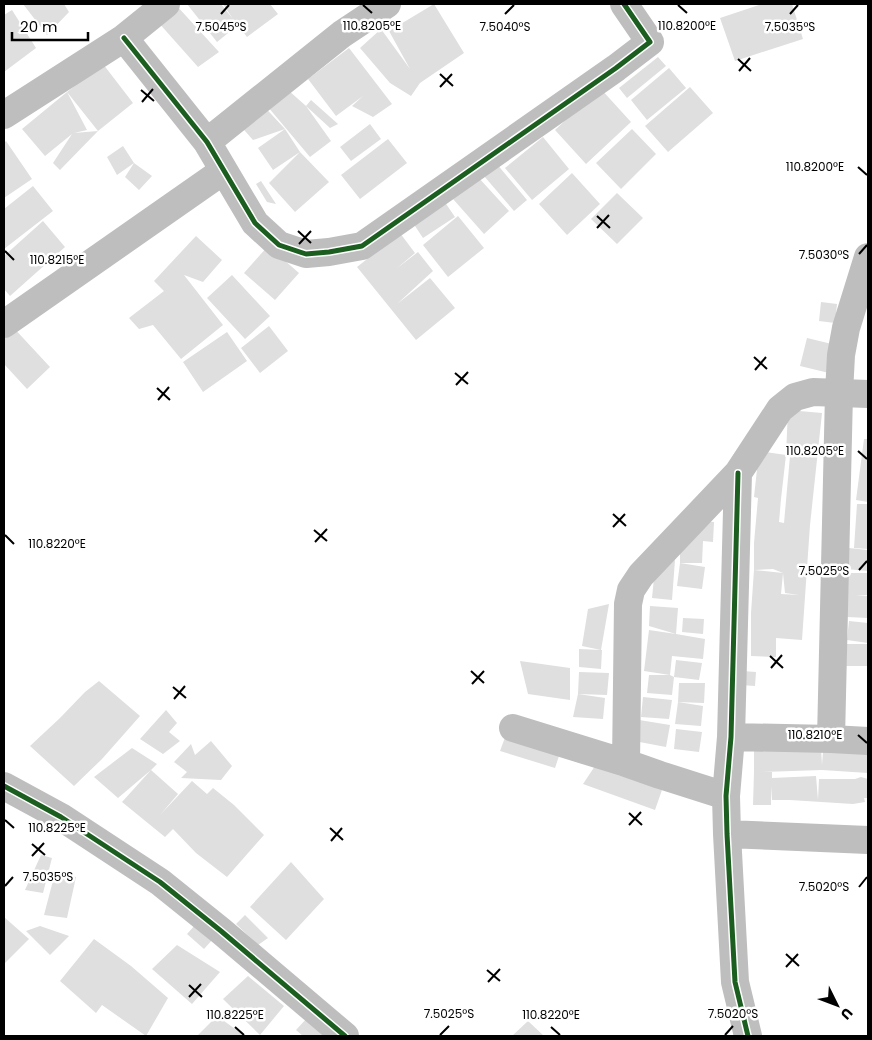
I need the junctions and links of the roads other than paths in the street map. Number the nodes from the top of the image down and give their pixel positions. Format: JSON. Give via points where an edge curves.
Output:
{"nodes":[{"id":1,"x":166,"y":4,"type":"edge"},
{"id":2,"x":386,"y":4,"type":"edge"},
{"id":3,"x":624,"y":4,"type":"edge"},
{"id":4,"x":124,"y":38,"type":"junction"},
{"id":5,"x":4,"y":115,"type":"edge"},
{"id":6,"x":207,"y":142,"type":"junction"},
{"id":7,"x":223,"y":171,"type":"junction"},
{"id":8,"x":868,"y":257,"type":"edge"},
{"id":9,"x":4,"y":324,"type":"edge"},
{"id":10,"x":839,"y":393,"type":"junction"},
{"id":11,"x":868,"y":394,"type":"edge"},
{"id":12,"x":738,"y":473,"type":"junction"},
{"id":13,"x":513,"y":728,"type":"dead end"},
{"id":14,"x":731,"y":736,"type":"junction"},
{"id":15,"x":831,"y":739,"type":"junction"},
{"id":16,"x":868,"y":741,"type":"edge"},
{"id":17,"x":626,"y":763,"type":"junction"},
{"id":18,"x":4,"y":786,"type":"edge"},
{"id":19,"x":726,"y":796,"type":"junction"},
{"id":20,"x":727,"y":834,"type":"junction"},
{"id":21,"x":868,"y":840,"type":"edge"},
{"id":22,"x":345,"y":1036,"type":"edge"},
{"id":23,"x":748,"y":1036,"type":"edge"}],
"edges":[{"from":1,"to":4,"type":"street"},
{"from":2,"to":6,"type":"street","via":[[342,34]]},
{"from":3,"to":7,"type":"street","via":[[650,42],[362,246],[306,254],[279,245],[255,223]]},
{"from":4,"to":5,"type":"street"},
{"from":4,"to":6,"type":"street"},
{"from":6,"to":7,"type":"street"},
{"from":7,"to":9,"type":"street"},
{"from":8,"to":10,"type":"street","via":[[846,328]]},
{"from":10,"to":11,"type":"street"},
{"from":10,"to":12,"type":"street","via":[[813,392],[796,396],[780,409]]},
{"from":10,"to":15,"type":"street"},
{"from":12,"to":14,"type":"street"},
{"from":12,"to":17,"type":"street","via":[[641,575],[631,590],[628,604]]},
{"from":13,"to":17,"type":"street"},
{"from":14,"to":15,"type":"street"},
{"from":14,"to":19,"type":"street"},
{"from":15,"to":16,"type":"street"},
{"from":17,"to":19,"type":"street"},
{"from":18,"to":22,"type":"street","via":[[61,817],[160,882]]},
{"from":19,"to":20,"type":"street"},
{"from":20,"to":21,"type":"street"},
{"from":20,"to":23,"type":"street","via":[[736,982]]}]}
